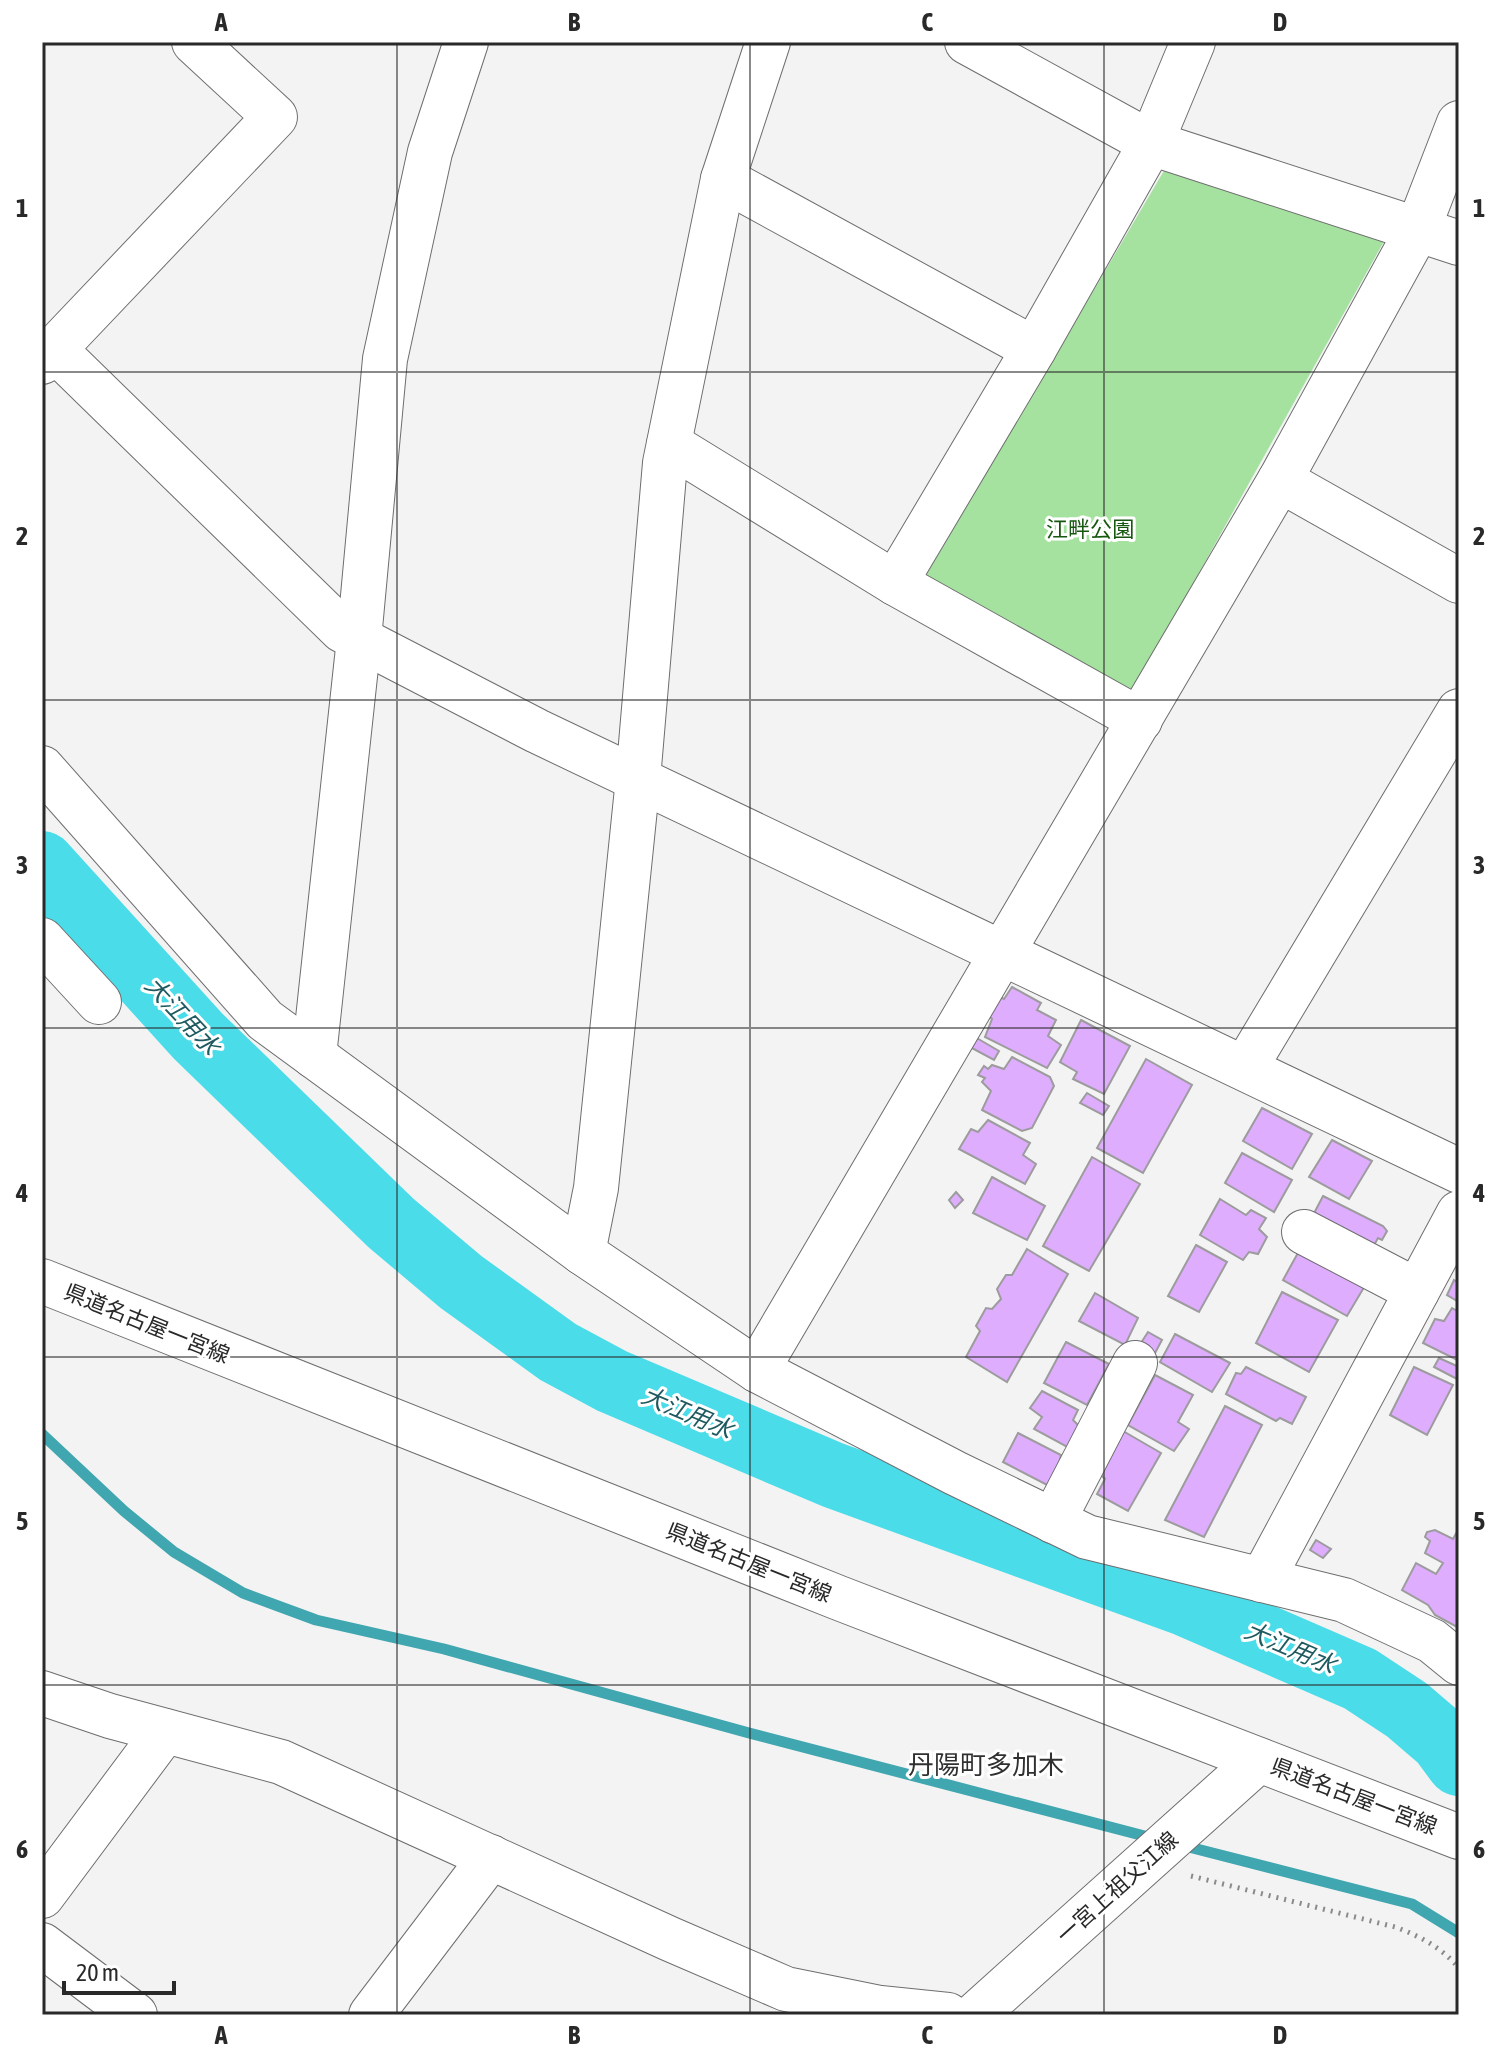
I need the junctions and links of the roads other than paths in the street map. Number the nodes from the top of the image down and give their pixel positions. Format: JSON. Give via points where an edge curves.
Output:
{"nodes":[{"id":1,"x":194,"y":42,"type":"edge"},
{"id":2,"x":466,"y":42,"type":"edge"},
{"id":3,"x":967,"y":42,"type":"edge"},
{"id":4,"x":1193,"y":42,"type":"edge"},
{"id":5,"x":757,"y":45,"type":"edge"},
{"id":6,"x":1013,"y":55,"type":"edge"},
{"id":7,"x":1459,"y":123,"type":"edge"},
{"id":8,"x":1151,"y":143,"type":"junction"},
{"id":9,"x":723,"y":179,"type":"junction"},
{"id":10,"x":1418,"y":229,"type":"junction"},
{"id":11,"x":1459,"y":243,"type":"edge"},
{"id":12,"x":1034,"y":349,"type":"junction"},
{"id":13,"x":48,"y":355,"type":"edge"},
{"id":14,"x":669,"y":444,"type":"junction"},
{"id":15,"x":1280,"y":480,"type":"junction"},
{"id":16,"x":1459,"y":581,"type":"edge"},
{"id":17,"x":895,"y":583,"type":"junction"},
{"id":18,"x":359,"y":639,"type":"junction"},
{"id":19,"x":1459,"y":711,"type":"edge"},
{"id":20,"x":1140,"y":720,"type":"junction"},
{"id":21,"x":42,"y":768,"type":"edge"},
{"id":22,"x":638,"y":779,"type":"junction"},
{"id":23,"x":42,"y":940,"type":"edge"},
{"id":24,"x":1002,"y":951,"type":"junction"},
{"id":25,"x":99,"y":1002,"type":"dead end"},
{"id":26,"x":314,"y":1056,"type":"junction"},
{"id":27,"x":1245,"y":1068,"type":"junction"},
{"id":28,"x":1459,"y":1171,"type":"edge"},
{"id":29,"x":1459,"y":1213,"type":"edge"},
{"id":30,"x":1304,"y":1232,"type":"dead end"},
{"id":31,"x":583,"y":1253,"type":"junction"},
{"id":32,"x":42,"y":1281,"type":"edge"},
{"id":33,"x":1417,"y":1291,"type":"junction"},
{"id":34,"x":1135,"y":1363,"type":"dead end"},
{"id":35,"x":757,"y":1370,"type":"junction"},
{"id":36,"x":1053,"y":1521,"type":"junction"},
{"id":37,"x":1262,"y":1580,"type":"junction"},
{"id":38,"x":1459,"y":1663,"type":"edge"},
{"id":39,"x":42,"y":1693,"type":"edge"},
{"id":40,"x":165,"y":1731,"type":"junction"},
{"id":41,"x":1259,"y":1760,"type":"junction"},
{"id":42,"x":1459,"y":1837,"type":"edge"},
{"id":43,"x":491,"y":1857,"type":"junction"},
{"id":44,"x":42,"y":1896,"type":"edge"},
{"id":45,"x":42,"y":1945,"type":"edge"},
{"id":46,"x":135,"y":2015,"type":"edge"},
{"id":47,"x":371,"y":2015,"type":"edge"},
{"id":48,"x":948,"y":2015,"type":"edge"},
{"id":49,"x":975,"y":2015,"type":"edge"}],
"edges":[{"from":1,"to":13,"type":"street","via":[[275,117]]},
{"from":2,"to":18,"type":"street","via":[[430,152],[385,359]]},
{"from":3,"to":6,"type":"street"},
{"from":4,"to":8,"type":"street"},
{"from":5,"to":9,"type":"street"},
{"from":6,"to":8,"type":"street"},
{"from":7,"to":10,"type":"street"},
{"from":8,"to":10,"type":"street"},
{"from":8,"to":12,"type":"street"},
{"from":9,"to":12,"type":"street"},
{"from":9,"to":14,"type":"street"},
{"from":10,"to":11,"type":"street"},
{"from":10,"to":15,"type":"street"},
{"from":12,"to":17,"type":"street"},
{"from":13,"to":18,"type":"street","via":[[342,630]]},
{"from":14,"to":17,"type":"street"},
{"from":14,"to":22,"type":"street"},
{"from":15,"to":16,"type":"street"},
{"from":15,"to":20,"type":"street"},
{"from":17,"to":20,"type":"street"},
{"from":18,"to":22,"type":"street"},
{"from":18,"to":26,"type":"street"},
{"from":19,"to":27,"type":"street"},
{"from":20,"to":24,"type":"street"},
{"from":21,"to":26,"type":"street","via":[[265,1020]]},
{"from":22,"to":24,"type":"street"},
{"from":22,"to":31,"type":"street","via":[[596,1188]]},
{"from":23,"to":25,"type":"street"},
{"from":24,"to":27,"type":"street"},
{"from":24,"to":35,"type":"street"},
{"from":26,"to":31,"type":"street"},
{"from":27,"to":28,"type":"street"},
{"from":29,"to":33,"type":"street"},
{"from":30,"to":33,"type":"street"},
{"from":31,"to":35,"type":"street"},
{"from":32,"to":41,"type":"street","name":"県道名古屋一宮線"},
{"from":33,"to":37,"type":"street"},
{"from":34,"to":36,"type":"street"},
{"from":35,"to":36,"type":"street"},
{"from":36,"to":37,"type":"street","via":[[1087,1537]]},
{"from":37,"to":38,"type":"street","via":[[1344,1600],[1432,1641]]},
{"from":39,"to":40,"type":"street"},
{"from":40,"to":43,"type":"street","via":[[281,1762]]},
{"from":40,"to":44,"type":"street"},
{"from":41,"to":42,"type":"street","name":"県道名古屋一宮線"},
{"from":41,"to":49,"type":"street","name":"一宮上祖父江線"},
{"from":43,"to":47,"type":"street"},
{"from":43,"to":48,"type":"street","via":[[786,1989]]},
{"from":45,"to":46,"type":"street"}]}
